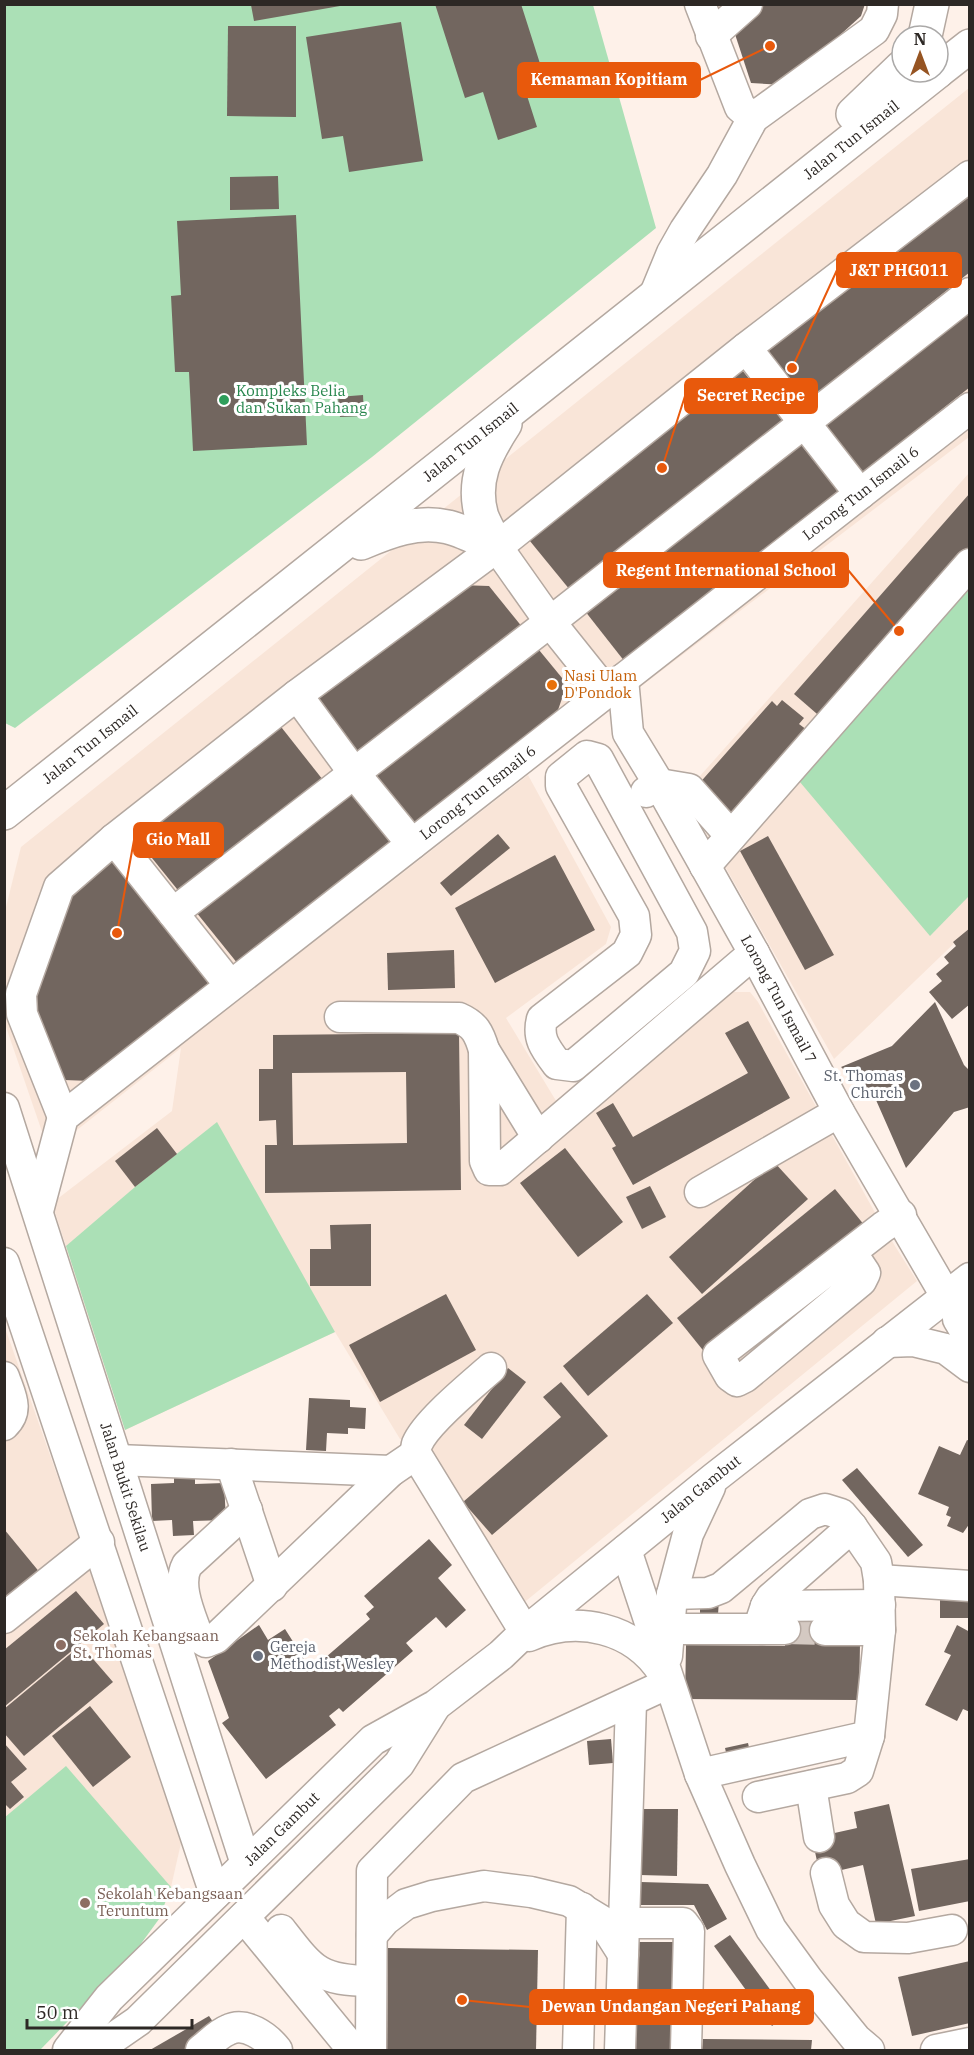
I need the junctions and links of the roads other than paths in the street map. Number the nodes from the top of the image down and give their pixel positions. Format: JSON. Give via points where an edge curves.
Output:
{"nodes":[{"id":1,"x":700,"y":4,"type":"edge"},
{"id":2,"x":747,"y":4,"type":"edge"},
{"id":3,"x":883,"y":4,"type":"edge"},
{"id":4,"x":932,"y":4,"type":"edge"},
{"id":5,"x":928,"y":24,"type":"edge"},
{"id":6,"x":711,"y":36,"type":"junction"},
{"id":7,"x":969,"y":46,"type":"edge"},
{"id":8,"x":950,"y":62,"type":"edge"},
{"id":9,"x":890,"y":78,"type":"edge"},
{"id":10,"x":923,"y":84,"type":"edge"},
{"id":11,"x":753,"y":118,"type":"junction"},
{"id":12,"x":806,"y":176,"type":"junction"},
{"id":13,"x":969,"y":176,"type":"edge"},
{"id":14,"x":969,"y":293,"type":"edge"},
{"id":15,"x":654,"y":299,"type":"junction"},
{"id":16,"x":746,"y":348,"type":"junction"},
{"id":17,"x":969,"y":408,"type":"edge"},
{"id":18,"x":514,"y":409,"type":"junction"},
{"id":19,"x":803,"y":424,"type":"junction"},
{"id":20,"x":860,"y":494,"type":"junction"},
{"id":21,"x":496,"y":547,"type":"junction"},
{"id":22,"x":326,"y":558,"type":"junction"},
{"id":23,"x":969,"y":564,"type":"edge"},
{"id":24,"x":550,"y":622,"type":"junction"},
{"id":25,"x":615,"y":686,"type":"junction"},
{"id":26,"x":297,"y":695,"type":"junction"},
{"id":27,"x":582,"y":712,"type":"junction"},
{"id":28,"x":628,"y":733,"type":"junction"},
{"id":29,"x":354,"y":773,"type":"junction"},
{"id":30,"x":659,"y":784,"type":"junction"},
{"id":31,"x":623,"y":805,"type":"junction"},
{"id":32,"x":4,"y":813,"type":"edge"},
{"id":33,"x":731,"y":836,"type":"junction"},
{"id":34,"x":114,"y":839,"type":"junction"},
{"id":35,"x":412,"y":844,"type":"junction"},
{"id":36,"x":705,"y":866,"type":"junction"},
{"id":37,"x":173,"y":914,"type":"junction"},
{"id":38,"x":754,"y":953,"type":"junction"},
{"id":39,"x":230,"y":985,"type":"junction"},
{"id":40,"x":340,"y":1017,"type":"dead end"},
{"id":41,"x":484,"y":1050,"type":"junction"},
{"id":42,"x":573,"y":1066,"type":"junction"},
{"id":43,"x":587,"y":1095,"type":"junction"},
{"id":44,"x":4,"y":1108,"type":"edge"},
{"id":45,"x":839,"y":1112,"type":"junction"},
{"id":46,"x":63,"y":1117,"type":"junction"},
{"id":47,"x":538,"y":1138,"type":"junction"},
{"id":48,"x":700,"y":1192,"type":"dead end"},
{"id":49,"x":38,"y":1211,"type":"junction"},
{"id":50,"x":901,"y":1215,"type":"junction"},
{"id":51,"x":851,"y":1252,"type":"junction"},
{"id":52,"x":4,"y":1263,"type":"edge"},
{"id":53,"x":969,"y":1278,"type":"edge"},
{"id":54,"x":958,"y":1295,"type":"edge"},
{"id":55,"x":4,"y":1302,"type":"edge"},
{"id":56,"x":969,"y":1339,"type":"edge"},
{"id":57,"x":887,"y":1342,"type":"junction"},
{"id":58,"x":36,"y":1355,"type":"junction"},
{"id":59,"x":969,"y":1367,"type":"edge"},
{"id":60,"x":491,"y":1368,"type":"dead end"},
{"id":61,"x":4,"y":1377,"type":"edge"},
{"id":62,"x":4,"y":1425,"type":"edge"},
{"id":63,"x":416,"y":1454,"type":"junction"},
{"id":64,"x":117,"y":1460,"type":"junction"},
{"id":65,"x":231,"y":1464,"type":"junction"},
{"id":66,"x":391,"y":1471,"type":"junction"},
{"id":67,"x":714,"y":1478,"type":"junction"},
{"id":68,"x":247,"y":1510,"type":"junction"},
{"id":69,"x":852,"y":1527,"type":"junction"},
{"id":70,"x":99,"y":1542,"type":"junction"},
{"id":71,"x":626,"y":1550,"type":"junction"},
{"id":72,"x":272,"y":1586,"type":"junction"},
{"id":73,"x":969,"y":1586,"type":"edge"},
{"id":74,"x":672,"y":1594,"type":"junction"},
{"id":75,"x":880,"y":1605,"type":"junction"},
{"id":76,"x":4,"y":1618,"type":"edge"},
{"id":77,"x":771,"y":1622,"type":"junction"},
{"id":78,"x":668,"y":1629,"type":"junction"},
{"id":79,"x":825,"y":1630,"type":"tunnel mouth"},
{"id":80,"x":525,"y":1632,"type":"junction"},
{"id":81,"x":501,"y":1655,"type":"junction"},
{"id":82,"x":669,"y":1683,"type":"junction"},
{"id":83,"x":631,"y":1702,"type":"junction"},
{"id":84,"x":436,"y":1705,"type":"junction"},
{"id":85,"x":870,"y":1736,"type":"junction"},
{"id":86,"x":700,"y":1774,"type":"junction"},
{"id":87,"x":811,"y":1786,"type":"junction"},
{"id":88,"x":758,"y":1797,"type":"dead end"},
{"id":89,"x":819,"y":1837,"type":"dead end"},
{"id":90,"x":246,"y":1864,"type":"junction"},
{"id":91,"x":826,"y":1873,"type":"dead end"},
{"id":92,"x":215,"y":1894,"type":"junction"},
{"id":93,"x":582,"y":1908,"type":"junction"},
{"id":94,"x":252,"y":1909,"type":"junction"},
{"id":95,"x":623,"y":1923,"type":"junction"},
{"id":96,"x":952,"y":1930,"type":"dead end"},
{"id":97,"x":372,"y":1935,"type":"junction"},
{"id":98,"x":623,"y":1954,"type":"junction"},
{"id":99,"x":372,"y":1981,"type":"junction"},
{"id":100,"x":969,"y":2043,"type":"edge"},
{"id":101,"x":686,"y":2049,"type":"edge"},
{"id":102,"x":68,"y":2050,"type":"edge"},
{"id":103,"x":96,"y":2050,"type":"edge"},
{"id":104,"x":201,"y":2050,"type":"edge"},
{"id":105,"x":277,"y":2050,"type":"edge"},
{"id":106,"x":353,"y":2050,"type":"edge"},
{"id":107,"x":371,"y":2050,"type":"edge"},
{"id":108,"x":578,"y":2050,"type":"edge"},
{"id":109,"x":620,"y":2050,"type":"edge"},
{"id":110,"x":869,"y":2050,"type":"edge"},
{"id":111,"x":936,"y":2050,"type":"edge"}],
"edges":[{"from":1,"to":6,"type":"street"},
{"from":2,"to":6,"type":"street"},
{"from":3,"to":11,"type":"street","via":[[873,30]]},
{"from":4,"to":5,"type":"main road"},
{"from":6,"to":11,"type":"street","via":[[740,107]]},
{"from":7,"to":8,"type":"main road","name":"Jalan Tun Ismail"},
{"from":9,"to":12,"type":"main road","via":[[821,143]]},
{"from":10,"to":12,"type":"main road","name":"Jalan Tun Ismail"},
{"from":11,"to":15,"type":"street","via":[[681,237]]},
{"from":12,"to":15,"type":"main road","name":"Jalan Tun Ismail"},
{"from":13,"to":16,"type":"street"},
{"from":14,"to":19,"type":"street"},
{"from":15,"to":18,"type":"main road","name":"Jalan Tun Ismail"},
{"from":16,"to":19,"type":"street"},
{"from":16,"to":21,"type":"street"},
{"from":17,"to":20,"type":"street","name":"Lorong Tun Ismail 6"},
{"from":18,"to":21,"type":"main road","via":[[487,451],[478,484],[482,516]]},
{"from":18,"to":22,"type":"main road","name":"Jalan Tun Ismail"},
{"from":19,"to":20,"type":"street"},
{"from":19,"to":24,"type":"street"},
{"from":20,"to":25,"type":"street","name":"Lorong Tun Ismail 6"},
{"from":21,"to":22,"type":"main road","via":[[450,527],[430,524],[393,529]]},
{"from":21,"to":24,"type":"street"},
{"from":21,"to":26,"type":"street"},
{"from":22,"to":32,"type":"main road","name":"Jalan Tun Ismail"},
{"from":23,"to":33,"type":"street"},
{"from":24,"to":25,"type":"street"},
{"from":24,"to":29,"type":"street"},
{"from":25,"to":27,"type":"street","name":"Lorong Tun Ismail 6"},
{"from":25,"to":28,"type":"street","name":"Lorong Tun Ismail 7"},
{"from":26,"to":29,"type":"street"},
{"from":26,"to":34,"type":"street"},
{"from":27,"to":28,"type":"street"},
{"from":27,"to":35,"type":"street","name":"Lorong Tun Ismail 6"},
{"from":28,"to":30,"type":"street","name":"Lorong Tun Ismail 7"},
{"from":29,"to":35,"type":"street"},
{"from":29,"to":37,"type":"street"},
{"from":30,"to":31,"type":"street"},
{"from":30,"to":33,"type":"street","via":[[689,789]]},
{"from":30,"to":36,"type":"street","name":"Lorong Tun Ismail 7"},
{"from":31,"to":42,"type":"street","via":[[692,932],[694,951],[684,973]]},
{"from":31,"to":42,"type":"street","via":[[598,759],[587,756],[561,777],[561,786],[634,916],[636,935],[627,953],[542,1019],[539,1032],[547,1052],[557,1064]]},
{"from":33,"to":36,"type":"street"},
{"from":34,"to":37,"type":"street"},
{"from":34,"to":46,"type":"street","via":[[59,887],[21,994],[22,1014]]},
{"from":35,"to":39,"type":"street","name":"Lorong Tun Ismail 6"},
{"from":36,"to":38,"type":"street","name":"Lorong Tun Ismail 7"},
{"from":37,"to":39,"type":"street"},
{"from":38,"to":43,"type":"street"},
{"from":38,"to":45,"type":"street","name":"Lorong Tun Ismail 7"},
{"from":39,"to":46,"type":"street","name":"Lorong Tun Ismail 6"},
{"from":40,"to":41,"type":"street","via":[[459,1018],[471,1023],[480,1034]]},
{"from":41,"to":47,"type":"street"},
{"from":41,"to":47,"type":"street","via":[[485,1161],[489,1170],[500,1170]]},
{"from":42,"to":43,"type":"street"},
{"from":43,"to":47,"type":"street"},
{"from":44,"to":49,"type":"street","name":"Jalan Bukit Sekilau"},
{"from":45,"to":48,"type":"street"},
{"from":45,"to":50,"type":"street","name":"Lorong Tun Ismail 7"},
{"from":46,"to":49,"type":"street"},
{"from":49,"to":64,"type":"street","name":"Jalan Bukit Sekilau"},
{"from":50,"to":51,"type":"street"},
{"from":50,"to":54,"type":"street","name":"Lorong Tun Ismail 7"},
{"from":51,"to":51,"type":"street","via":[[718,1355],[730,1376],[737,1381],[745,1377],[861,1281],[866,1274]]},
{"from":52,"to":58,"type":"street"},
{"from":53,"to":54,"type":"street","name":"Jalan Gambut"},
{"from":54,"to":56,"type":"street","via":[[958,1319]]},
{"from":54,"to":57,"type":"street","name":"Jalan Gambut"},
{"from":55,"to":58,"type":"street","via":[[20,1339]]},
{"from":57,"to":59,"type":"street","via":[[914,1341],[946,1349]]},
{"from":57,"to":67,"type":"street","name":"Jalan Gambut"},
{"from":58,"to":70,"type":"street"},
{"from":60,"to":63,"type":"street","via":[[429,1428],[416,1445]]},
{"from":61,"to":62,"type":"street","via":[[13,1413]]},
{"from":63,"to":66,"type":"street"},
{"from":63,"to":80,"type":"street"},
{"from":64,"to":65,"type":"street"},
{"from":64,"to":90,"type":"street","name":"Jalan Bukit Sekilau"},
{"from":65,"to":66,"type":"street"},
{"from":65,"to":68,"type":"street"},
{"from":66,"to":72,"type":"street"},
{"from":67,"to":71,"type":"street","name":"Jalan Gambut"},
{"from":67,"to":74,"type":"street","via":[[688,1534]]},
{"from":68,"to":72,"type":"street"},
{"from":68,"to":72,"type":"street","via":[[182,1574],[198,1637],[206,1642],[216,1638]]},
{"from":69,"to":74,"type":"street","via":[[833,1511],[825,1509],[810,1514],[721,1588],[708,1593]]},
{"from":69,"to":75,"type":"street","via":[[876,1562]]},
{"from":69,"to":77,"type":"street","via":[[771,1598]]},
{"from":70,"to":76,"type":"street"},
{"from":70,"to":92,"type":"street"},
{"from":71,"to":80,"type":"street","name":"Jalan Gambut"},
{"from":71,"to":82,"type":"street"},
{"from":73,"to":75,"type":"street"},
{"from":74,"to":78,"type":"street"},
{"from":75,"to":77,"type":"street"},
{"from":75,"to":79,"type":"street"},
{"from":75,"to":85,"type":"street"},
{"from":77,"to":78,"type":"street"},
{"from":78,"to":82,"type":"street"},
{"from":80,"to":81,"type":"street","name":"Jalan Gambut"},
{"from":81,"to":82,"type":"street","via":[[543,1630],[593,1626],[638,1646]]},
{"from":81,"to":84,"type":"street","name":"Jalan Gambut"},
{"from":82,"to":83,"type":"street"},
{"from":82,"to":86,"type":"street"},
{"from":83,"to":95,"type":"street"},
{"from":83,"to":97,"type":"street","via":[[463,1778],[372,1871]]},
{"from":84,"to":90,"type":"street","name":"Jalan Gambut","via":[[373,1740]]},
{"from":84,"to":94,"type":"street","name":"Jalan Gambut","via":[[399,1764]]},
{"from":85,"to":86,"type":"street"},
{"from":85,"to":87,"type":"street","via":[[858,1771],[847,1778]]},
{"from":86,"to":110,"type":"street","via":[[771,1929],[814,1988]]},
{"from":87,"to":88,"type":"street"},
{"from":87,"to":89,"type":"street"},
{"from":90,"to":92,"type":"street","name":"Jalan Gambut"},
{"from":91,"to":96,"type":"street","via":[[834,1905],[846,1924],[864,1937],[908,1938]]},
{"from":92,"to":102,"type":"street","name":"Jalan Gambut","via":[[109,1998]]},
{"from":93,"to":97,"type":"street","via":[[561,1898],[484,1886],[406,1904]]},
{"from":93,"to":98,"type":"street","via":[[602,1921]]},
{"from":93,"to":108,"type":"street"},
{"from":94,"to":99,"type":"street","via":[[323,1976]]},
{"from":94,"to":103,"type":"street","name":"Jalan Gambut","via":[[138,2021]]},
{"from":94,"to":106,"type":"street"},
{"from":95,"to":98,"type":"street"},
{"from":95,"to":101,"type":"street","via":[[683,1923],[689,1931]]},
{"from":97,"to":99,"type":"street"},
{"from":98,"to":109,"type":"street"},
{"from":99,"to":107,"type":"street"},
{"from":100,"to":111,"type":"street"},
{"from":104,"to":105,"type":"street","via":[[228,2029],[242,2027]]}]}
